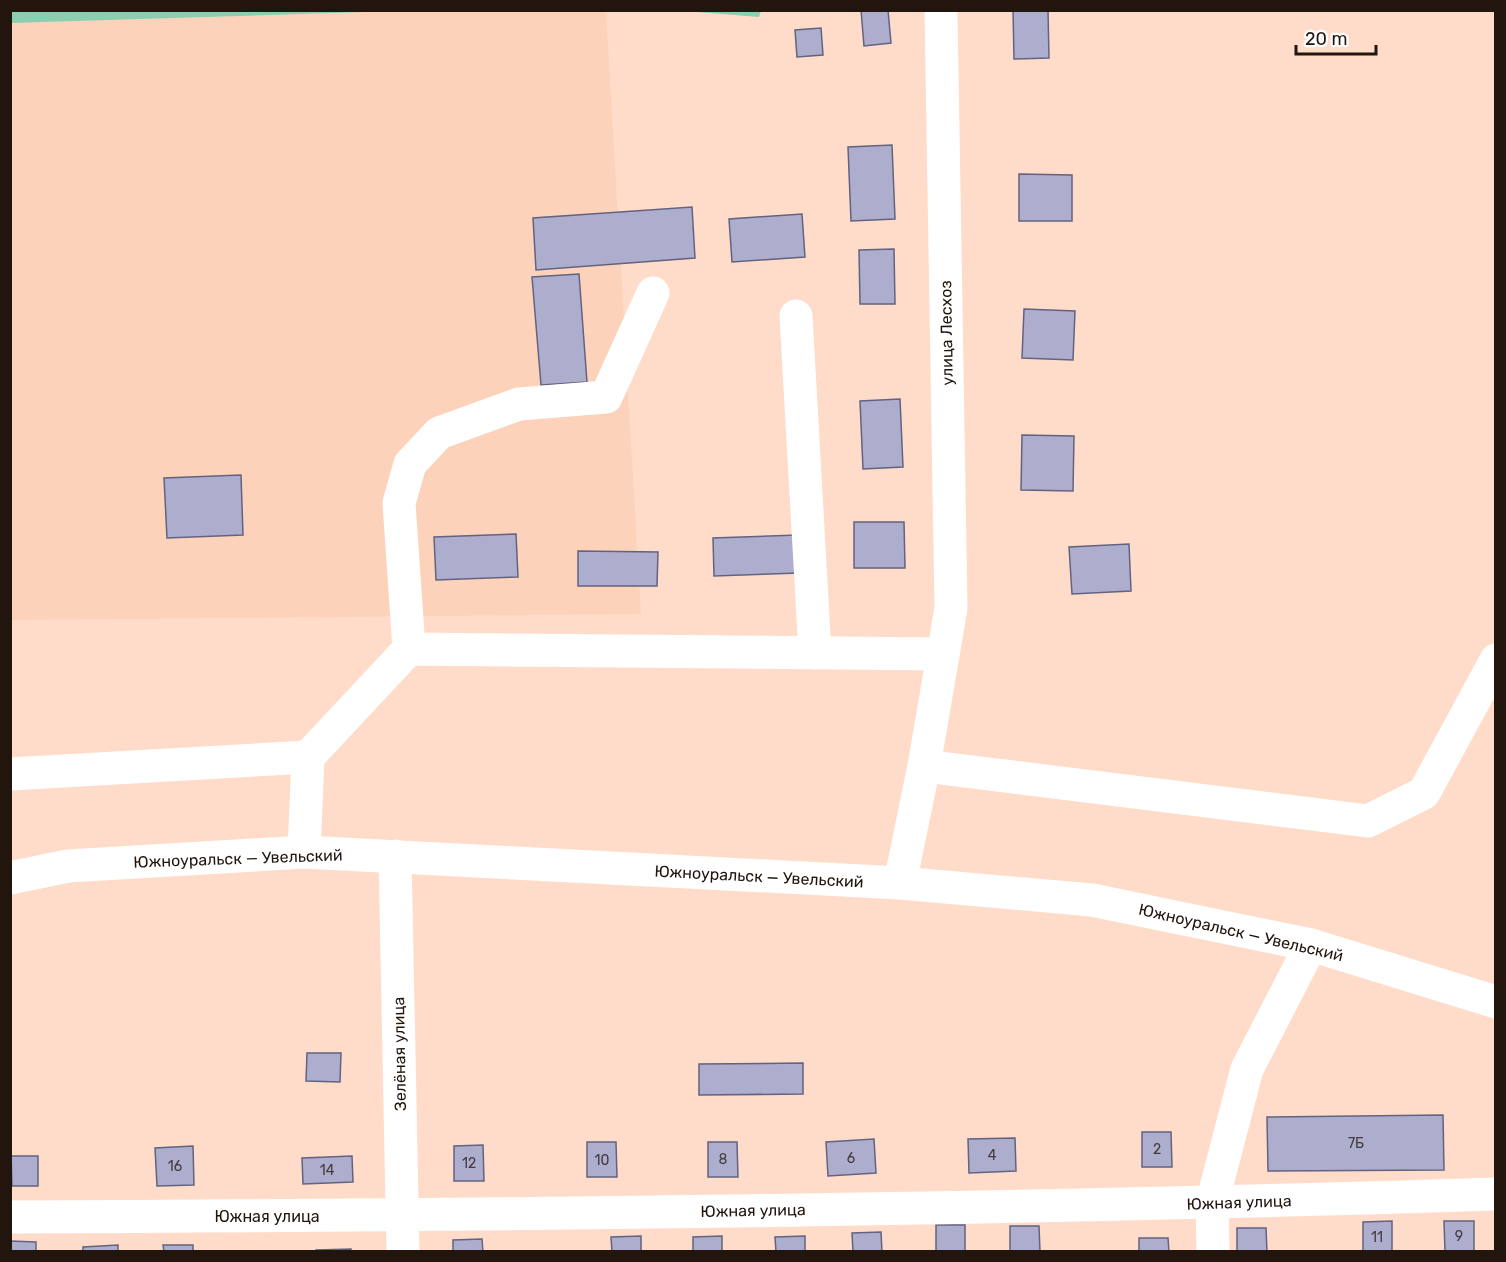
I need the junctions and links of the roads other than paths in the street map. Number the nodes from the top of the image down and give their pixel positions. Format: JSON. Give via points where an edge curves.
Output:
{"nodes":[{"id":1,"x":941,"y":10,"type":"edge"},
{"id":2,"x":653,"y":293,"type":"dead end"},
{"id":3,"x":796,"y":316,"type":"dead end"},
{"id":4,"x":409,"y":649,"type":"junction"},
{"id":5,"x":815,"y":653,"type":"junction"},
{"id":6,"x":943,"y":654,"type":"junction"},
{"id":7,"x":1496,"y":660,"type":"edge"},
{"id":8,"x":308,"y":757,"type":"junction"},
{"id":9,"x":924,"y":766,"type":"junction"},
{"id":10,"x":10,"y":774,"type":"edge"},
{"id":11,"x":304,"y":852,"type":"junction"},
{"id":12,"x":395,"y":856,"type":"junction"},
{"id":13,"x":10,"y":878,"type":"edge"},
{"id":14,"x":900,"y":883,"type":"junction"},
{"id":15,"x":1311,"y":945,"type":"junction"},
{"id":16,"x":1496,"y":1002,"type":"edge"},
{"id":17,"x":1496,"y":1194,"type":"edge"},
{"id":18,"x":1212,"y":1203,"type":"junction"},
{"id":19,"x":402,"y":1215,"type":"junction"},
{"id":20,"x":10,"y":1217,"type":"edge"},
{"id":21,"x":403,"y":1251,"type":"edge"},
{"id":22,"x":1212,"y":1251,"type":"edge"}],
"edges":[{"from":1,"to":6,"type":"street","name":"улица Лесхоз","via":[[951,608]]},
{"from":2,"to":4,"type":"street","via":[[606,397],[519,404],[439,434],[410,464],[399,503]]},
{"from":3,"to":5,"type":"street"},
{"from":4,"to":5,"type":"street"},
{"from":4,"to":8,"type":"street"},
{"from":5,"to":6,"type":"street"},
{"from":6,"to":9,"type":"street","name":"улица Лесхоз"},
{"from":7,"to":9,"type":"street","via":[[1424,793],[1368,822]]},
{"from":8,"to":10,"type":"street"},
{"from":8,"to":11,"type":"street"},
{"from":9,"to":14,"type":"street","name":"улица Лесхоз"},
{"from":11,"to":12,"type":"street","name":"Южноуральск — Увельский"},
{"from":11,"to":13,"type":"street","name":"Южноуральск — Увельский","via":[[68,866]]},
{"from":12,"to":14,"type":"street","name":"Южноуральск — Увельский"},
{"from":12,"to":19,"type":"street","name":"Зелёная улица"},
{"from":14,"to":15,"type":"street","name":"Южноуральск — Увельский","via":[[1092,900]]},
{"from":15,"to":16,"type":"street","name":"Южноуральск — Увельский"},
{"from":15,"to":18,"type":"street","via":[[1247,1069]]},
{"from":17,"to":18,"type":"street","name":"Южная улица"},
{"from":18,"to":19,"type":"street","name":"Южная улица"},
{"from":18,"to":22,"type":"street"},
{"from":19,"to":20,"type":"street","name":"Южная улица"},
{"from":19,"to":21,"type":"street","name":"Зелёная улица"}]}
